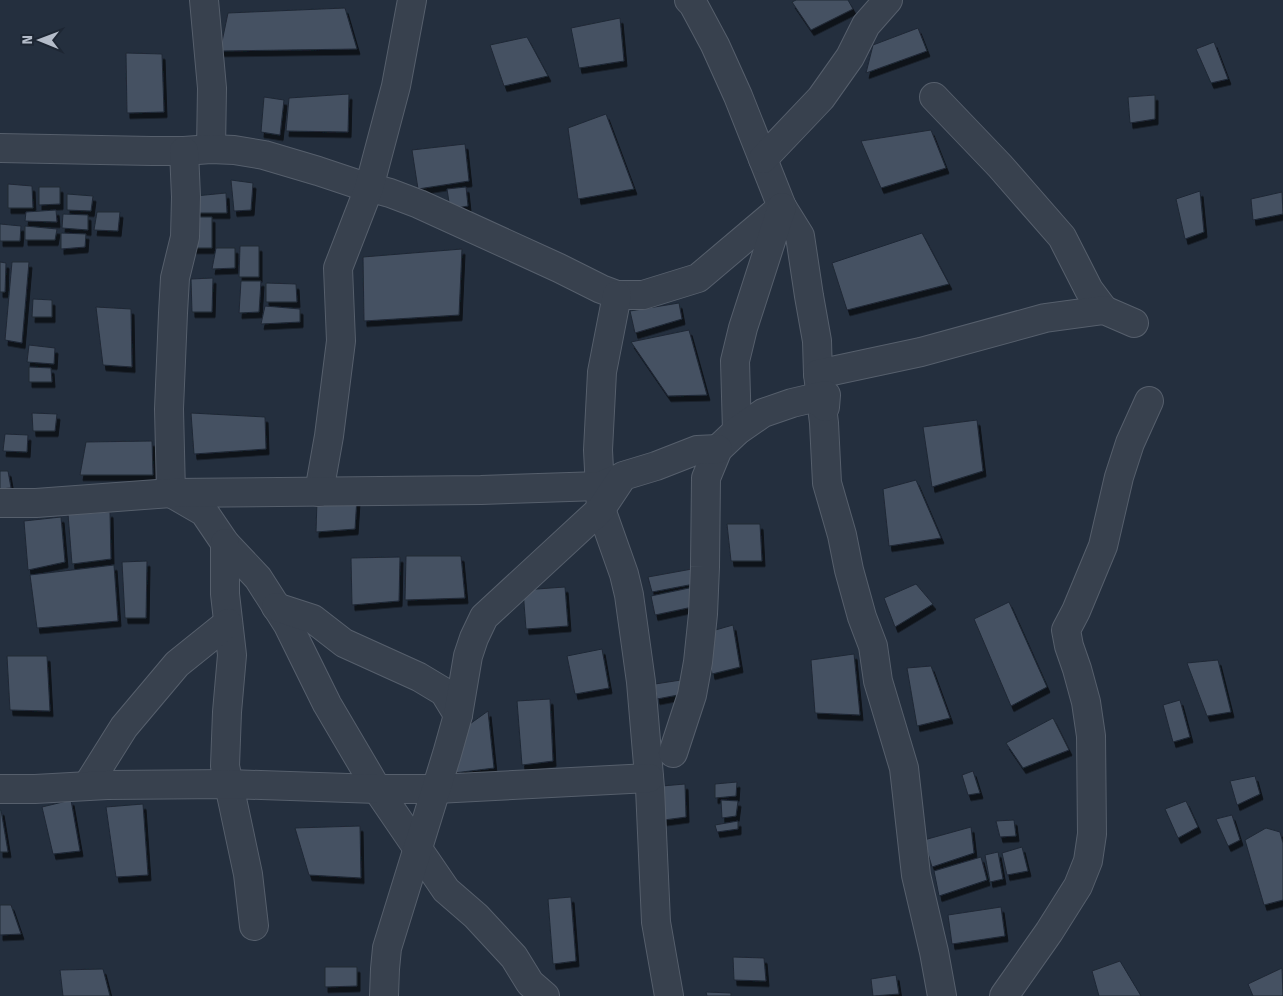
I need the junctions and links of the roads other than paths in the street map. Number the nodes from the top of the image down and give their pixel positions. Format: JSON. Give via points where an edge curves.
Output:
{"nodes":[{"id":1,"x":204,"y":0,"type":"edge"},
{"id":2,"x":412,"y":0,"type":"edge"},
{"id":3,"x":888,"y":0,"type":"edge"},
{"id":4,"x":691,"y":1,"type":"edge"},
{"id":5,"x":934,"y":97,"type":"dead end"},
{"id":6,"x":0,"y":148,"type":"edge"},
{"id":7,"x":198,"y":150,"type":"junction"},
{"id":8,"x":763,"y":159,"type":"junction"},
{"id":9,"x":369,"y":188,"type":"junction"},
{"id":10,"x":782,"y":207,"type":"junction"},
{"id":11,"x":617,"y":295,"type":"junction"},
{"id":12,"x":1104,"y":310,"type":"junction"},
{"id":13,"x":1134,"y":323,"type":"dead end"},
{"id":14,"x":819,"y":385,"type":"junction"},
{"id":15,"x":1149,"y":401,"type":"dead end"},
{"id":16,"x":728,"y":440,"type":"junction"},
{"id":17,"x":608,"y":490,"type":"junction"},
{"id":18,"x":319,"y":492,"type":"junction"},
{"id":19,"x":171,"y":493,"type":"junction"},
{"id":20,"x":0,"y":503,"type":"edge"},
{"id":21,"x":225,"y":543,"type":"junction"},
{"id":22,"x":276,"y":607,"type":"junction"},
{"id":23,"x":228,"y":623,"type":"junction"},
{"id":24,"x":458,"y":715,"type":"junction"},
{"id":25,"x":673,"y":753,"type":"dead end"},
{"id":26,"x":649,"y":778,"type":"junction"},
{"id":27,"x":229,"y":784,"type":"junction"},
{"id":28,"x":87,"y":786,"type":"junction"},
{"id":29,"x":378,"y":788,"type":"junction"},
{"id":30,"x":0,"y":789,"type":"edge"},
{"id":31,"x":436,"y":789,"type":"junction"},
{"id":32,"x":418,"y":848,"type":"junction"},
{"id":33,"x":254,"y":926,"type":"dead end"},
{"id":34,"x":384,"y":996,"type":"edge"},
{"id":35,"x":545,"y":996,"type":"edge"},
{"id":36,"x":668,"y":996,"type":"edge"},
{"id":37,"x":942,"y":996,"type":"edge"},
{"id":38,"x":1004,"y":996,"type":"edge"}],
"edges":[{"from":1,"to":7,"type":"street","via":[[212,88]]},
{"from":2,"to":9,"type":"street","via":[[396,86]]},
{"from":3,"to":8,"type":"street","via":[[866,25],[850,57],[821,98]]},
{"from":4,"to":8,"type":"street","via":[[715,45]]},
{"from":5,"to":12,"type":"street","via":[[1062,237],[1089,290]]},
{"from":6,"to":7,"type":"street"},
{"from":7,"to":9,"type":"street","via":[[234,150],[264,155]]},
{"from":7,"to":19,"type":"street","via":[[185,237],[175,278],[169,409]]},
{"from":8,"to":10,"type":"street"},
{"from":9,"to":11,"type":"street","via":[[419,204]]},
{"from":9,"to":18,"type":"street","via":[[338,268],[341,340]]},
{"from":10,"to":11,"type":"street","via":[[698,278],[643,295]]},
{"from":10,"to":14,"type":"street","via":[[800,236],[817,341]]},
{"from":10,"to":16,"type":"street","via":[[735,361]]},
{"from":11,"to":17,"type":"street","via":[[602,372],[598,450]]},
{"from":12,"to":13,"type":"street"},
{"from":12,"to":14,"type":"street","via":[[1045,318],[920,352]]},
{"from":14,"to":16,"type":"street","via":[[792,403],[763,413]]},
{"from":14,"to":37,"type":"street","via":[[827,483],[904,768],[916,875]]},
{"from":15,"to":38,"type":"street","via":[[1119,477],[1103,546],[1066,630],[1086,702],[1091,736],[1092,834],[1088,861],[1078,886]]},
{"from":16,"to":17,"type":"street","via":[[656,466]]},
{"from":16,"to":25,"type":"street","via":[[706,478],[704,614],[692,695]]},
{"from":17,"to":18,"type":"street"},
{"from":17,"to":24,"type":"street","via":[[484,617],[468,656]]},
{"from":17,"to":26,"type":"street","via":[[641,682]]},
{"from":18,"to":19,"type":"street"},
{"from":19,"to":20,"type":"street"},
{"from":19,"to":21,"type":"street","via":[[204,512]]},
{"from":21,"to":22,"type":"street","via":[[258,578]]},
{"from":21,"to":23,"type":"street"},
{"from":22,"to":24,"type":"street","via":[[312,619],[344,643],[419,677],[444,692]]},
{"from":22,"to":29,"type":"street","via":[[327,704]]},
{"from":23,"to":27,"type":"street","via":[[232,655],[227,712]]},
{"from":23,"to":28,"type":"street","via":[[177,664],[124,727]]},
{"from":24,"to":31,"type":"street"},
{"from":26,"to":31,"type":"street"},
{"from":26,"to":36,"type":"street","via":[[656,922]]},
{"from":27,"to":28,"type":"street"},
{"from":27,"to":29,"type":"street"},
{"from":27,"to":33,"type":"street","via":[[248,874]]},
{"from":28,"to":30,"type":"street"},
{"from":29,"to":31,"type":"street"},
{"from":29,"to":32,"type":"street"},
{"from":31,"to":32,"type":"street"},
{"from":32,"to":34,"type":"street","via":[[387,948]]},
{"from":32,"to":35,"type":"street","via":[[446,890],[476,916],[514,957],[530,983]]}]}
